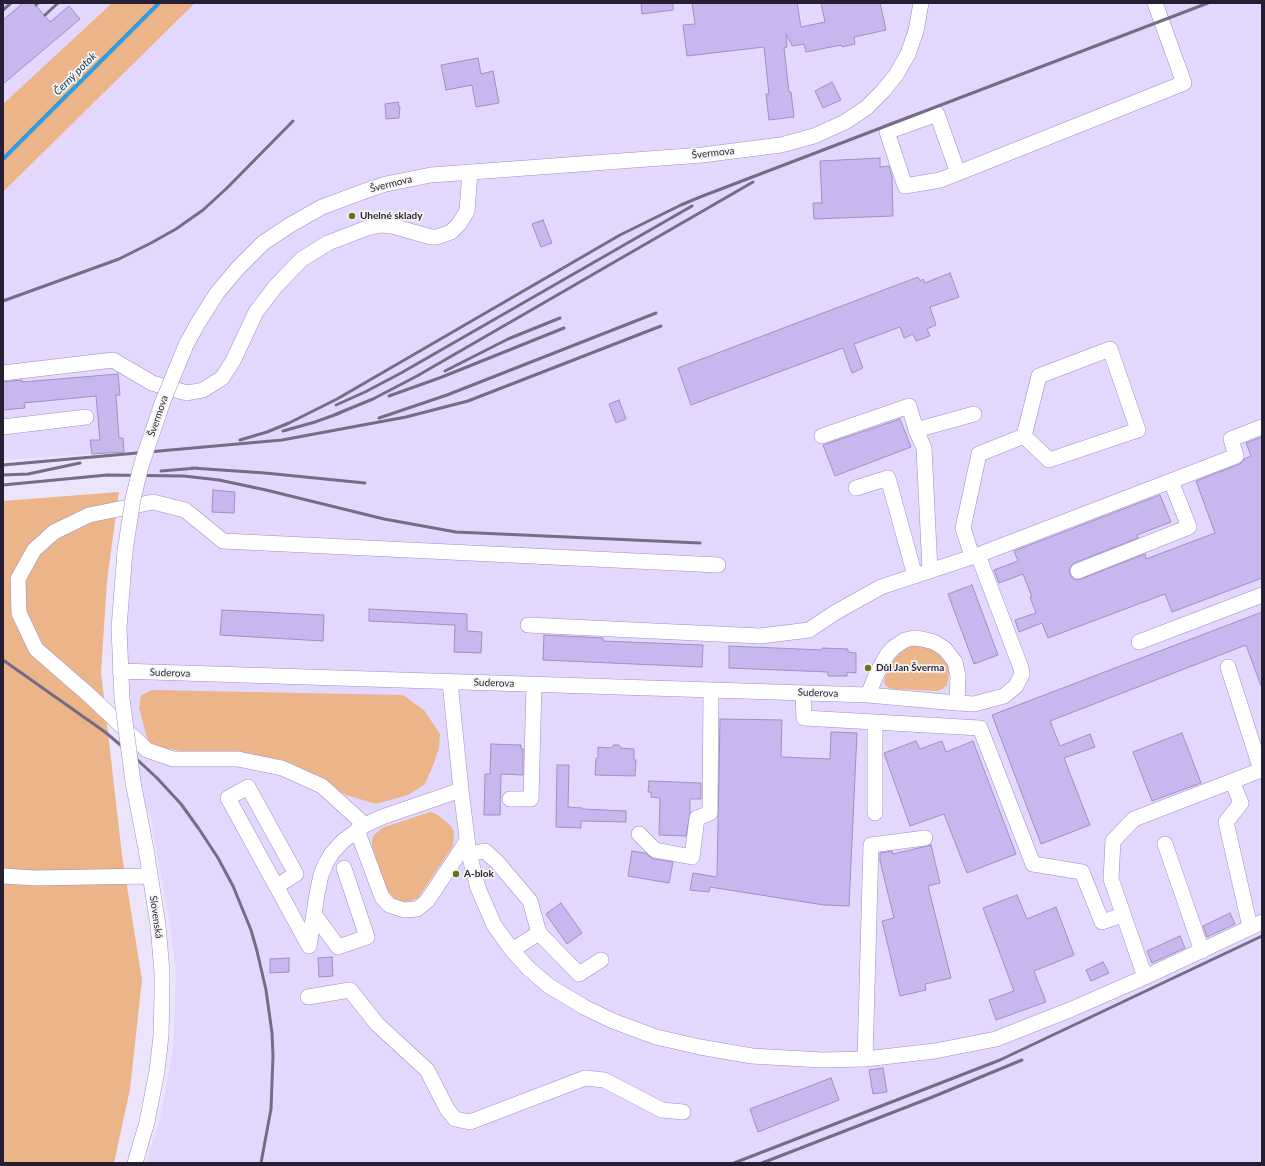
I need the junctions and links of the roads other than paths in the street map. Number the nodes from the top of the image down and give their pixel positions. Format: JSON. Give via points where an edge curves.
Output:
{"nodes":[{"id":1,"x":921,"y":3,"type":"edge"},
{"id":2,"x":1155,"y":3,"type":"edge"},
{"id":3,"x":470,"y":172,"type":"junction"},
{"id":4,"x":958,"y":173,"type":"junction"},
{"id":5,"x":3,"y":373,"type":"edge"},
{"id":6,"x":974,"y":414,"type":"dead end"},
{"id":7,"x":86,"y":417,"type":"dead end"},
{"id":8,"x":3,"y":427,"type":"edge"},
{"id":9,"x":1262,"y":427,"type":"edge"},
{"id":10,"x":916,"y":430,"type":"junction"},
{"id":11,"x":822,"y":436,"type":"dead end"},
{"id":12,"x":1024,"y":436,"type":"junction"},
{"id":13,"x":1172,"y":480,"type":"junction"},
{"id":14,"x":856,"y":488,"type":"dead end"},
{"id":15,"x":975,"y":556,"type":"junction"},
{"id":16,"x":718,"y":565,"type":"dead end"},
{"id":17,"x":930,"y":571,"type":"junction"},
{"id":18,"x":1078,"y":571,"type":"dead end"},
{"id":19,"x":915,"y":576,"type":"junction"},
{"id":20,"x":1262,"y":595,"type":"edge"},
{"id":21,"x":528,"y":625,"type":"dead end"},
{"id":22,"x":1139,"y":642,"type":"dead end"},
{"id":23,"x":1228,"y":667,"type":"dead end"},
{"id":24,"x":120,"y":671,"type":"junction"},
{"id":25,"x":450,"y":682,"type":"junction"},
{"id":26,"x":534,"y":685,"type":"junction"},
{"id":27,"x":711,"y":690,"type":"junction"},
{"id":28,"x":803,"y":693,"type":"junction"},
{"id":29,"x":868,"y":695,"type":"junction"},
{"id":30,"x":953,"y":703,"type":"junction"},
{"id":31,"x":875,"y":722,"type":"junction"},
{"id":32,"x":951,"y":727,"type":"junction"},
{"id":33,"x":1232,"y":781,"type":"junction"},
{"id":34,"x":461,"y":790,"type":"junction"},
{"id":35,"x":510,"y":799,"type":"dead end"},
{"id":36,"x":875,"y":813,"type":"dead end"},
{"id":37,"x":361,"y":828,"type":"junction"},
{"id":38,"x":640,"y":834,"type":"dead end"},
{"id":39,"x":925,"y":838,"type":"dead end"},
{"id":40,"x":1165,"y":844,"type":"dead end"},
{"id":41,"x":468,"y":847,"type":"junction"},
{"id":42,"x":344,"y":868,"type":"dead end"},
{"id":43,"x":3,"y":876,"type":"edge"},
{"id":44,"x":150,"y":876,"type":"junction"},
{"id":45,"x":277,"y":886,"type":"junction"},
{"id":46,"x":314,"y":914,"type":"junction"},
{"id":47,"x":1123,"y":915,"type":"junction"},
{"id":48,"x":1256,"y":925,"type":"edge"},
{"id":49,"x":539,"y":932,"type":"junction"},
{"id":50,"x":512,"y":950,"type":"junction"},
{"id":51,"x":1202,"y":951,"type":"junction"},
{"id":52,"x":601,"y":960,"type":"dead end"},
{"id":53,"x":1145,"y":978,"type":"junction"},
{"id":54,"x":308,"y":997,"type":"dead end"},
{"id":55,"x":865,"y":1059,"type":"junction"},
{"id":56,"x":683,"y":1112,"type":"dead end"},
{"id":57,"x":135,"y":1163,"type":"edge"}],
"edges":[{"from":1,"to":3,"type":"street","name":"Švermova","via":[[916,31],[908,54],[883,91],[866,108],[845,122],[814,136],[781,145],[702,155]]},
{"from":2,"to":4,"type":"street","via":[[1184,83]]},
{"from":3,"to":5,"type":"street","via":[[467,211],[451,232],[431,237],[380,225],[328,243],[302,260],[275,287],[259,308],[222,378],[203,390],[187,393],[152,383],[113,360]]},
{"from":3,"to":24,"type":"street","name":"Švermova","bridge":true,"via":[[432,175],[386,184],[322,207],[263,243],[217,293],[186,345],[162,401],[141,466],[125,551],[119,628]]},
{"from":4,"to":4,"type":"street","via":[[937,114],[886,132],[905,186],[940,180]]},
{"from":6,"to":10,"type":"street"},
{"from":7,"to":8,"type":"street"},
{"from":9,"to":13,"type":"street","via":[[1231,438],[1236,456]]},
{"from":10,"to":11,"type":"street","via":[[909,406]]},
{"from":10,"to":17,"type":"street","via":[[924,448]]},
{"from":12,"to":12,"type":"street","via":[[1039,376],[1110,349],[1138,430],[1050,460]]},
{"from":12,"to":15,"type":"street","via":[[979,454],[963,528]]},
{"from":13,"to":15,"type":"street"},
{"from":13,"to":18,"type":"street","via":[[1189,527]]},
{"from":14,"to":19,"type":"street","via":[[888,478]]},
{"from":15,"to":17,"type":"street"},
{"from":15,"to":30,"type":"street","name":"Suderova","via":[[1022,674],[1020,680],[1004,696],[974,704]]},
{"from":16,"to":37,"type":"street","via":[[222,541],[185,510],[153,502],[89,515],[54,532],[34,550],[18,579],[19,613],[36,649],[147,750],[173,759],[238,759],[282,768],[322,786]]},
{"from":17,"to":19,"type":"street"},
{"from":19,"to":21,"type":"street","via":[[881,587],[809,630],[802,631],[760,636]]},
{"from":20,"to":22,"type":"street"},
{"from":23,"to":33,"type":"street","via":[[1261,770]]},
{"from":24,"to":25,"type":"street","name":"Suderova"},
{"from":24,"to":44,"type":"street","name":"Slovenská","bridge":true,"via":[[133,782]]},
{"from":25,"to":26,"type":"street","name":"Suderova"},
{"from":25,"to":34,"type":"street"},
{"from":26,"to":27,"type":"street","name":"Suderova"},
{"from":26,"to":35,"type":"street","via":[[531,799]]},
{"from":27,"to":28,"type":"street","name":"Suderova"},
{"from":27,"to":38,"type":"street","via":[[710,813],[697,818],[692,857],[656,850]]},
{"from":28,"to":29,"type":"street","name":"Suderova"},
{"from":28,"to":31,"type":"street","via":[[804,718]]},
{"from":29,"to":30,"type":"street","name":"Suderova"},
{"from":29,"to":30,"type":"street","via":[[877,672],[893,648],[905,640],[914,638],[934,642],[951,655],[958,676]]},
{"from":30,"to":32,"type":"street"},
{"from":31,"to":32,"type":"street"},
{"from":31,"to":36,"type":"street"},
{"from":32,"to":47,"type":"street","via":[[980,728],[1033,864],[1082,872],[1102,922]]},
{"from":33,"to":47,"type":"street","via":[[1134,819],[1113,841],[1111,879]]},
{"from":33,"to":48,"type":"street","via":[[1241,803],[1226,822]]},
{"from":34,"to":37,"type":"street","via":[[382,817]]},
{"from":34,"to":41,"type":"street"},
{"from":37,"to":41,"type":"street","via":[[382,897],[389,905],[404,910],[417,909],[427,901]]},
{"from":37,"to":46,"type":"street","via":[[343,841],[326,863],[321,875]]},
{"from":39,"to":55,"type":"street","via":[[872,845]]},
{"from":40,"to":51,"type":"street"},
{"from":41,"to":49,"type":"street","via":[[485,851],[530,901]]},
{"from":41,"to":50,"type":"street","via":[[483,901],[494,925]]},
{"from":42,"to":46,"type":"street","via":[[367,937],[338,947]]},
{"from":43,"to":44,"type":"street"},
{"from":44,"to":57,"type":"street","name":"Slovenská","via":[[160,948],[162,1017],[152,1098]]},
{"from":45,"to":45,"type":"street","via":[[228,798],[248,787],[296,874]]},
{"from":45,"to":46,"type":"street","via":[[309,946]]},
{"from":47,"to":53,"type":"street"},
{"from":48,"to":51,"type":"street"},
{"from":49,"to":50,"type":"street"},
{"from":49,"to":52,"type":"street","via":[[579,974]]},
{"from":50,"to":55,"type":"street","via":[[549,986],[584,1007],[656,1037],[752,1056],[822,1060]]},
{"from":51,"to":53,"type":"street"},
{"from":53,"to":55,"type":"street","via":[[996,1039],[935,1051]]},
{"from":54,"to":56,"type":"street","via":[[350,990],[377,1024],[427,1070],[455,1119],[470,1122],[585,1078],[604,1080],[662,1110]]}]}
